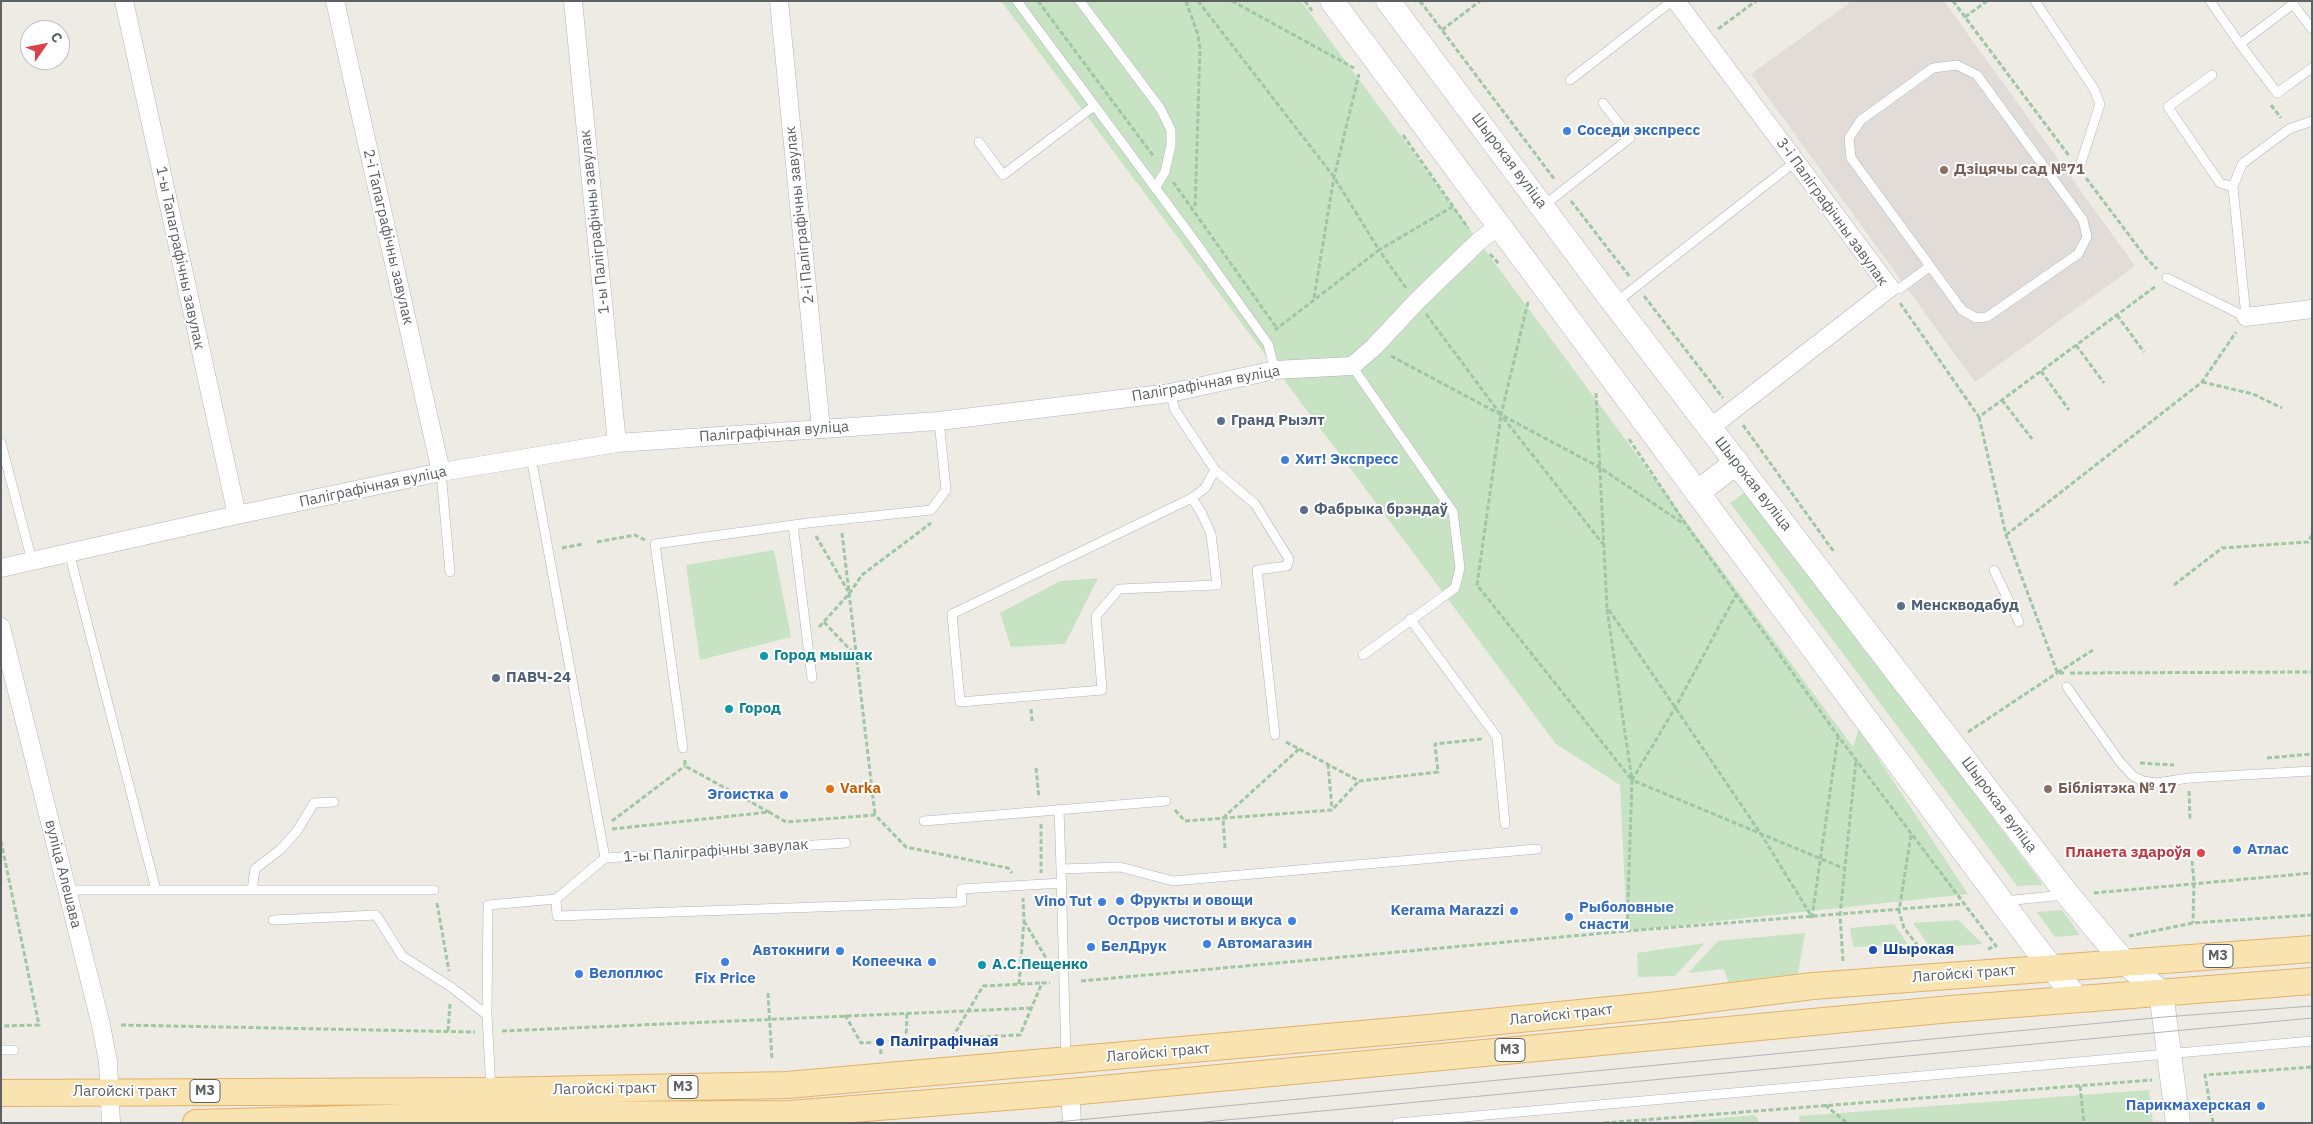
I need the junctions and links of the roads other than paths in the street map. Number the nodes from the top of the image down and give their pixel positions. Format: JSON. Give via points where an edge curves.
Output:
{"nodes":[{"id":1,"x":124,"y":1,"type":"edge"},
{"id":2,"x":335,"y":1,"type":"edge"},
{"id":3,"x":573,"y":1,"type":"edge"},
{"id":4,"x":779,"y":1,"type":"edge"},
{"id":5,"x":1017,"y":1,"type":"edge"},
{"id":6,"x":1080,"y":1,"type":"edge"},
{"id":7,"x":1388,"y":1,"type":"edge"},
{"id":8,"x":1672,"y":1,"type":"edge"},
{"id":9,"x":1676,"y":1,"type":"edge"},
{"id":10,"x":2035,"y":1,"type":"edge"},
{"id":11,"x":2210,"y":1,"type":"edge"},
{"id":12,"x":1324,"y":9,"type":"edge"},
{"id":13,"x":2312,"y":29,"type":"edge"},
{"id":14,"x":2240,"y":44,"type":"junction"},
{"id":15,"x":2312,"y":68,"type":"edge"},
{"id":16,"x":2212,"y":75,"type":"dead end"},
{"id":17,"x":1570,"y":80,"type":"dead end"},
{"id":18,"x":1603,"y":103,"type":"dead end"},
{"id":19,"x":1094,"y":106,"type":"junction"},
{"id":20,"x":2312,"y":121,"type":"edge"},
{"id":21,"x":979,"y":142,"type":"dead end"},
{"id":22,"x":1796,"y":161,"type":"junction"},
{"id":23,"x":2079,"y":169,"type":"road end"},
{"id":24,"x":2233,"y":186,"type":"junction"},
{"id":25,"x":1155,"y":188,"type":"junction"},
{"id":26,"x":1543,"y":206,"type":"junction"},
{"id":27,"x":1499,"y":226,"type":"junction"},
{"id":28,"x":1929,"y":268,"type":"junction"},
{"id":29,"x":2167,"y":278,"type":"road end"},
{"id":30,"x":1890,"y":288,"type":"junction"},
{"id":31,"x":1614,"y":303,"type":"junction"},
{"id":32,"x":2312,"y":309,"type":"edge"},
{"id":33,"x":2246,"y":317,"type":"junction"},
{"id":34,"x":1352,"y":366,"type":"junction"},
{"id":35,"x":1275,"y":370,"type":"junction"},
{"id":36,"x":1170,"y":393,"type":"junction"},
{"id":37,"x":939,"y":421,"type":"junction"},
{"id":38,"x":1710,"y":428,"type":"junction"},
{"id":39,"x":821,"y":429,"type":"junction"},
{"id":40,"x":1,"y":443,"type":"edge"},
{"id":41,"x":617,"y":443,"type":"junction"},
{"id":42,"x":531,"y":457,"type":"junction"},
{"id":43,"x":1737,"y":462,"type":"junction"},
{"id":44,"x":1215,"y":470,"type":"junction"},
{"id":45,"x":441,"y":472,"type":"junction"},
{"id":46,"x":1697,"y":493,"type":"junction"},
{"id":47,"x":1192,"y":498,"type":"junction"},
{"id":48,"x":237,"y":515,"type":"junction"},
{"id":49,"x":793,"y":525,"type":"junction"},
{"id":50,"x":70,"y":552,"type":"junction"},
{"id":51,"x":32,"y":561,"type":"junction"},
{"id":52,"x":1,"y":568,"type":"edge"},
{"id":53,"x":1994,"y":570,"type":"dead end"},
{"id":54,"x":450,"y":572,"type":"dead end"},
{"id":55,"x":1410,"y":619,"type":"junction"},
{"id":56,"x":2019,"y":622,"type":"dead end"},
{"id":57,"x":1,"y":626,"type":"edge"},
{"id":58,"x":1363,"y":655,"type":"dead end"},
{"id":59,"x":812,"y":678,"type":"dead end"},
{"id":60,"x":2067,"y":687,"type":"road end"},
{"id":61,"x":1275,"y":735,"type":"road end"},
{"id":62,"x":683,"y":748,"type":"road end"},
{"id":63,"x":2312,"y":771,"type":"edge"},
{"id":64,"x":1166,"y":800,"type":"road end"},
{"id":65,"x":334,"y":802,"type":"dead end"},
{"id":66,"x":1059,"y":810,"type":"junction"},
{"id":67,"x":924,"y":821,"type":"dead end"},
{"id":68,"x":1505,"y":824,"type":"dead end"},
{"id":69,"x":846,"y":843,"type":"dead end"},
{"id":70,"x":1537,"y":849,"type":"dead end"},
{"id":71,"x":605,"y":858,"type":"junction"},
{"id":72,"x":1061,"y":869,"type":"junction"},
{"id":73,"x":1062,"y":882,"type":"junction"},
{"id":74,"x":67,"y":890,"type":"junction"},
{"id":75,"x":156,"y":890,"type":"junction"},
{"id":76,"x":252,"y":890,"type":"junction"},
{"id":77,"x":434,"y":890,"type":"road end"},
{"id":78,"x":2078,"y":890,"type":"junction"},
{"id":79,"x":556,"y":900,"type":"junction"},
{"id":80,"x":2002,"y":902,"type":"junction"},
{"id":81,"x":273,"y":920,"type":"dead end"},
{"id":82,"x":2033,"y":944,"type":"junction"},
{"id":83,"x":2125,"y":949,"type":"junction"},
{"id":84,"x":2312,"y":949,"type":"edge"},
{"id":85,"x":2052,"y":967,"type":"junction"},
{"id":86,"x":2016,"y":970,"type":"junction"},
{"id":87,"x":2312,"y":981,"type":"edge"},
{"id":88,"x":2162,"y":992,"type":"junction"},
{"id":89,"x":2077,"y":999,"type":"junction"},
{"id":90,"x":487,"y":1015,"type":"junction"},
{"id":91,"x":2312,"y":1041,"type":"edge"},
{"id":92,"x":1,"y":1050,"type":"edge"},
{"id":93,"x":14,"y":1050,"type":"dead end"},
{"id":94,"x":2169,"y":1054,"type":"junction"},
{"id":95,"x":1066,"y":1062,"type":"junction"},
{"id":96,"x":110,"y":1091,"type":"junction"},
{"id":97,"x":491,"y":1091,"type":"junction"},
{"id":98,"x":1070,"y":1092,"type":"junction"},
{"id":99,"x":1,"y":1093,"type":"edge"},
{"id":100,"x":111,"y":1123,"type":"edge"},
{"id":101,"x":196,"y":1123,"type":"edge"},
{"id":102,"x":1072,"y":1123,"type":"edge"},
{"id":103,"x":1397,"y":1123,"type":"edge"},
{"id":104,"x":2178,"y":1123,"type":"edge"}],
"edges":[{"from":1,"to":48,"type":"street","name":"1-ы Тапаграфічны завулак"},
{"from":2,"to":45,"type":"street","name":"2-і Тапаграфічны завулак"},
{"from":3,"to":41,"type":"street","name":"1-ы Паліграфічны завулак"},
{"from":4,"to":39,"type":"street","name":"2-і Паліграфічны завулак"},
{"from":5,"to":19,"type":"lane"},
{"from":6,"to":25,"type":"lane","via":[[1160,108],[1171,130],[1165,172]]},
{"from":7,"to":26,"type":"main road","name":"Шырокая вуліца"},
{"from":8,"to":17,"type":"lane"},
{"from":9,"to":22,"type":"street","name":"3-і Паліграфічны завулак"},
{"from":10,"to":23,"type":"lane","via":[[2094,88],[2100,104]]},
{"from":11,"to":14,"type":"lane"},
{"from":12,"to":27,"type":"main road"},
{"from":13,"to":14,"type":"lane","via":[[2293,4]]},
{"from":14,"to":15,"type":"lane","via":[[2277,93]]},
{"from":16,"to":24,"type":"lane","via":[[2168,107],[2220,183]]},
{"from":18,"to":26,"type":"lane","via":[[1630,138]]},
{"from":19,"to":21,"type":"lane","via":[[1003,175]]},
{"from":19,"to":25,"type":"lane"},
{"from":20,"to":24,"type":"lane","via":[[2289,129],[2242,164]]},
{"from":22,"to":30,"type":"street","name":"3-і Паліграфічны завулак"},
{"from":22,"to":31,"type":"lane"},
{"from":24,"to":33,"type":"lane"},
{"from":25,"to":35,"type":"lane","via":[[1268,344]]},
{"from":26,"to":31,"type":"main road","name":"Шырокая вуліца"},
{"from":27,"to":34,"type":"street","via":[[1479,241]]},
{"from":27,"to":46,"type":"main road"},
{"from":28,"to":28,"type":"lane","via":[[1851,158],[1849,138],[1861,120],[1933,68],[1957,64],[1977,75],[2083,220],[2087,237],[2078,254],[1987,317],[1976,318],[1962,310]]},
{"from":28,"to":30,"type":"lane","via":[[1900,289]]},
{"from":29,"to":33,"type":"lane"},
{"from":30,"to":38,"type":"street","name":"3-і Паліграфічны завулак"},
{"from":31,"to":38,"type":"main road","name":"Шырокая вуліца"},
{"from":32,"to":33,"type":"street"},
{"from":34,"to":35,"type":"street","name":"Паліграфічная вуліца"},
{"from":34,"to":55,"type":"lane","via":[[1453,512],[1460,568],[1455,588]]},
{"from":35,"to":36,"type":"street","name":"Паліграфічная вуліца"},
{"from":36,"to":37,"type":"street","name":"Паліграфічная вуліца"},
{"from":36,"to":44,"type":"lane","via":[[1175,410]]},
{"from":37,"to":39,"type":"street","name":"Паліграфічная вуліца"},
{"from":37,"to":49,"type":"lane","via":[[946,490],[931,510]]},
{"from":38,"to":43,"type":"main road","name":"Шырокая вуліца"},
{"from":39,"to":41,"type":"street","name":"Паліграфічная вуліца"},
{"from":40,"to":51,"type":"lane"},
{"from":41,"to":42,"type":"street","name":"Паліграфічная вуліца"},
{"from":42,"to":45,"type":"street","name":"Паліграфічная вуліца"},
{"from":42,"to":71,"type":"lane","name":"1-ы Паліграфічны завулак"},
{"from":43,"to":46,"type":"main road"},
{"from":43,"to":78,"type":"main road","name":"Шырокая вуліца"},
{"from":44,"to":47,"type":"lane","via":[[1205,488]]},
{"from":44,"to":61,"type":"lane","via":[[1255,504],[1289,559],[1286,566],[1257,570]]},
{"from":45,"to":48,"type":"street","name":"Паліграфічная вуліца"},
{"from":45,"to":54,"type":"lane"},
{"from":46,"to":80,"type":"main road"},
{"from":47,"to":47,"type":"lane","via":[[1211,534],[1217,585],[1119,589],[1096,616],[1102,690],[960,702],[952,614]]},
{"from":48,"to":50,"type":"street","name":"Паліграфічная вуліца"},
{"from":49,"to":59,"type":"lane"},
{"from":49,"to":62,"type":"lane","via":[[655,544]]},
{"from":50,"to":51,"type":"street","name":"Паліграфічная вуліца"},
{"from":50,"to":75,"type":"lane"},
{"from":51,"to":52,"type":"street","name":"Паліграфічная вуліца"},
{"from":53,"to":56,"type":"lane"},
{"from":55,"to":58,"type":"lane"},
{"from":55,"to":68,"type":"lane","via":[[1496,737]]},
{"from":57,"to":74,"type":"street","name":"вуліца Алешава"},
{"from":60,"to":63,"type":"lane","via":[[2120,762],[2133,776],[2143,781],[2156,783]]},
{"from":64,"to":66,"type":"lane"},
{"from":65,"to":76,"type":"lane","via":[[314,803],[281,849],[256,870]]},
{"from":66,"to":67,"type":"lane"},
{"from":66,"to":72,"type":"lane"},
{"from":69,"to":71,"type":"lane","name":"1-ы Паліграфічны завулак"},
{"from":70,"to":72,"type":"lane","via":[[1173,881],[1120,867]]},
{"from":71,"to":79,"type":"lane"},
{"from":72,"to":73,"type":"lane"},
{"from":73,"to":79,"type":"lane","via":[[961,889],[962,902],[557,916]]},
{"from":73,"to":95,"type":"lane"},
{"from":74,"to":75,"type":"lane"},
{"from":74,"to":96,"type":"street","name":"вуліца Алешава","via":[[101,1025]]},
{"from":75,"to":76,"type":"lane"},
{"from":76,"to":77,"type":"lane"},
{"from":78,"to":80,"type":"lane"},
{"from":78,"to":83,"type":"main road","name":"Шырокая вуліца"},
{"from":79,"to":90,"type":"lane","via":[[488,905]]},
{"from":80,"to":82,"type":"main road"},
{"from":81,"to":90,"type":"lane","via":[[376,916],[402,956],[452,987]]},
{"from":82,"to":85,"type":"main road"},
{"from":82,"to":86,"type":"main road","via":[[2033,958]]},
{"from":83,"to":84,"type":"main road","name":"Лагойскі тракт","number":"М3"},
{"from":83,"to":85,"type":"main road","name":"Лагойскі тракт","number":"М3"},
{"from":83,"to":88,"type":"main road","name":"Шырокая вуліца"},
{"from":85,"to":86,"type":"main road","name":"Лагойскі тракт","number":"М3"},
{"from":85,"to":89,"type":"main road"},
{"from":86,"to":95,"type":"main road","name":"Лагойскі тракт","number":"М3","via":[[1813,986],[1599,1011]]},
{"from":87,"to":88,"type":"main road","name":"Лагойскі тракт","number":"М3"},
{"from":88,"to":89,"type":"main road","name":"Лагойскі тракт","number":"М3"},
{"from":88,"to":94,"type":"main road"},
{"from":89,"to":98,"type":"main road","name":"Лагойскі тракт","number":"М3"},
{"from":90,"to":97,"type":"lane"},
{"from":91,"to":94,"type":"lane"},
{"from":92,"to":93,"type":"lane"},
{"from":94,"to":103,"type":"lane"},
{"from":94,"to":104,"type":"main road"},
{"from":95,"to":97,"type":"main road","name":"Лагойскі тракт","number":"М3","via":[[787,1085]]},
{"from":95,"to":98,"type":"main road"},
{"from":96,"to":97,"type":"main road","name":"Лагойскі тракт","number":"М3"},
{"from":96,"to":99,"type":"main road","name":"Лагойскі тракт","number":"М3"},
{"from":96,"to":100,"type":"street","name":"вуліца Алешава"},
{"from":98,"to":101,"type":"main road","name":"Лагойскі тракт","number":"М3","via":[[790,1114]]},
{"from":98,"to":102,"type":"street"}]}
